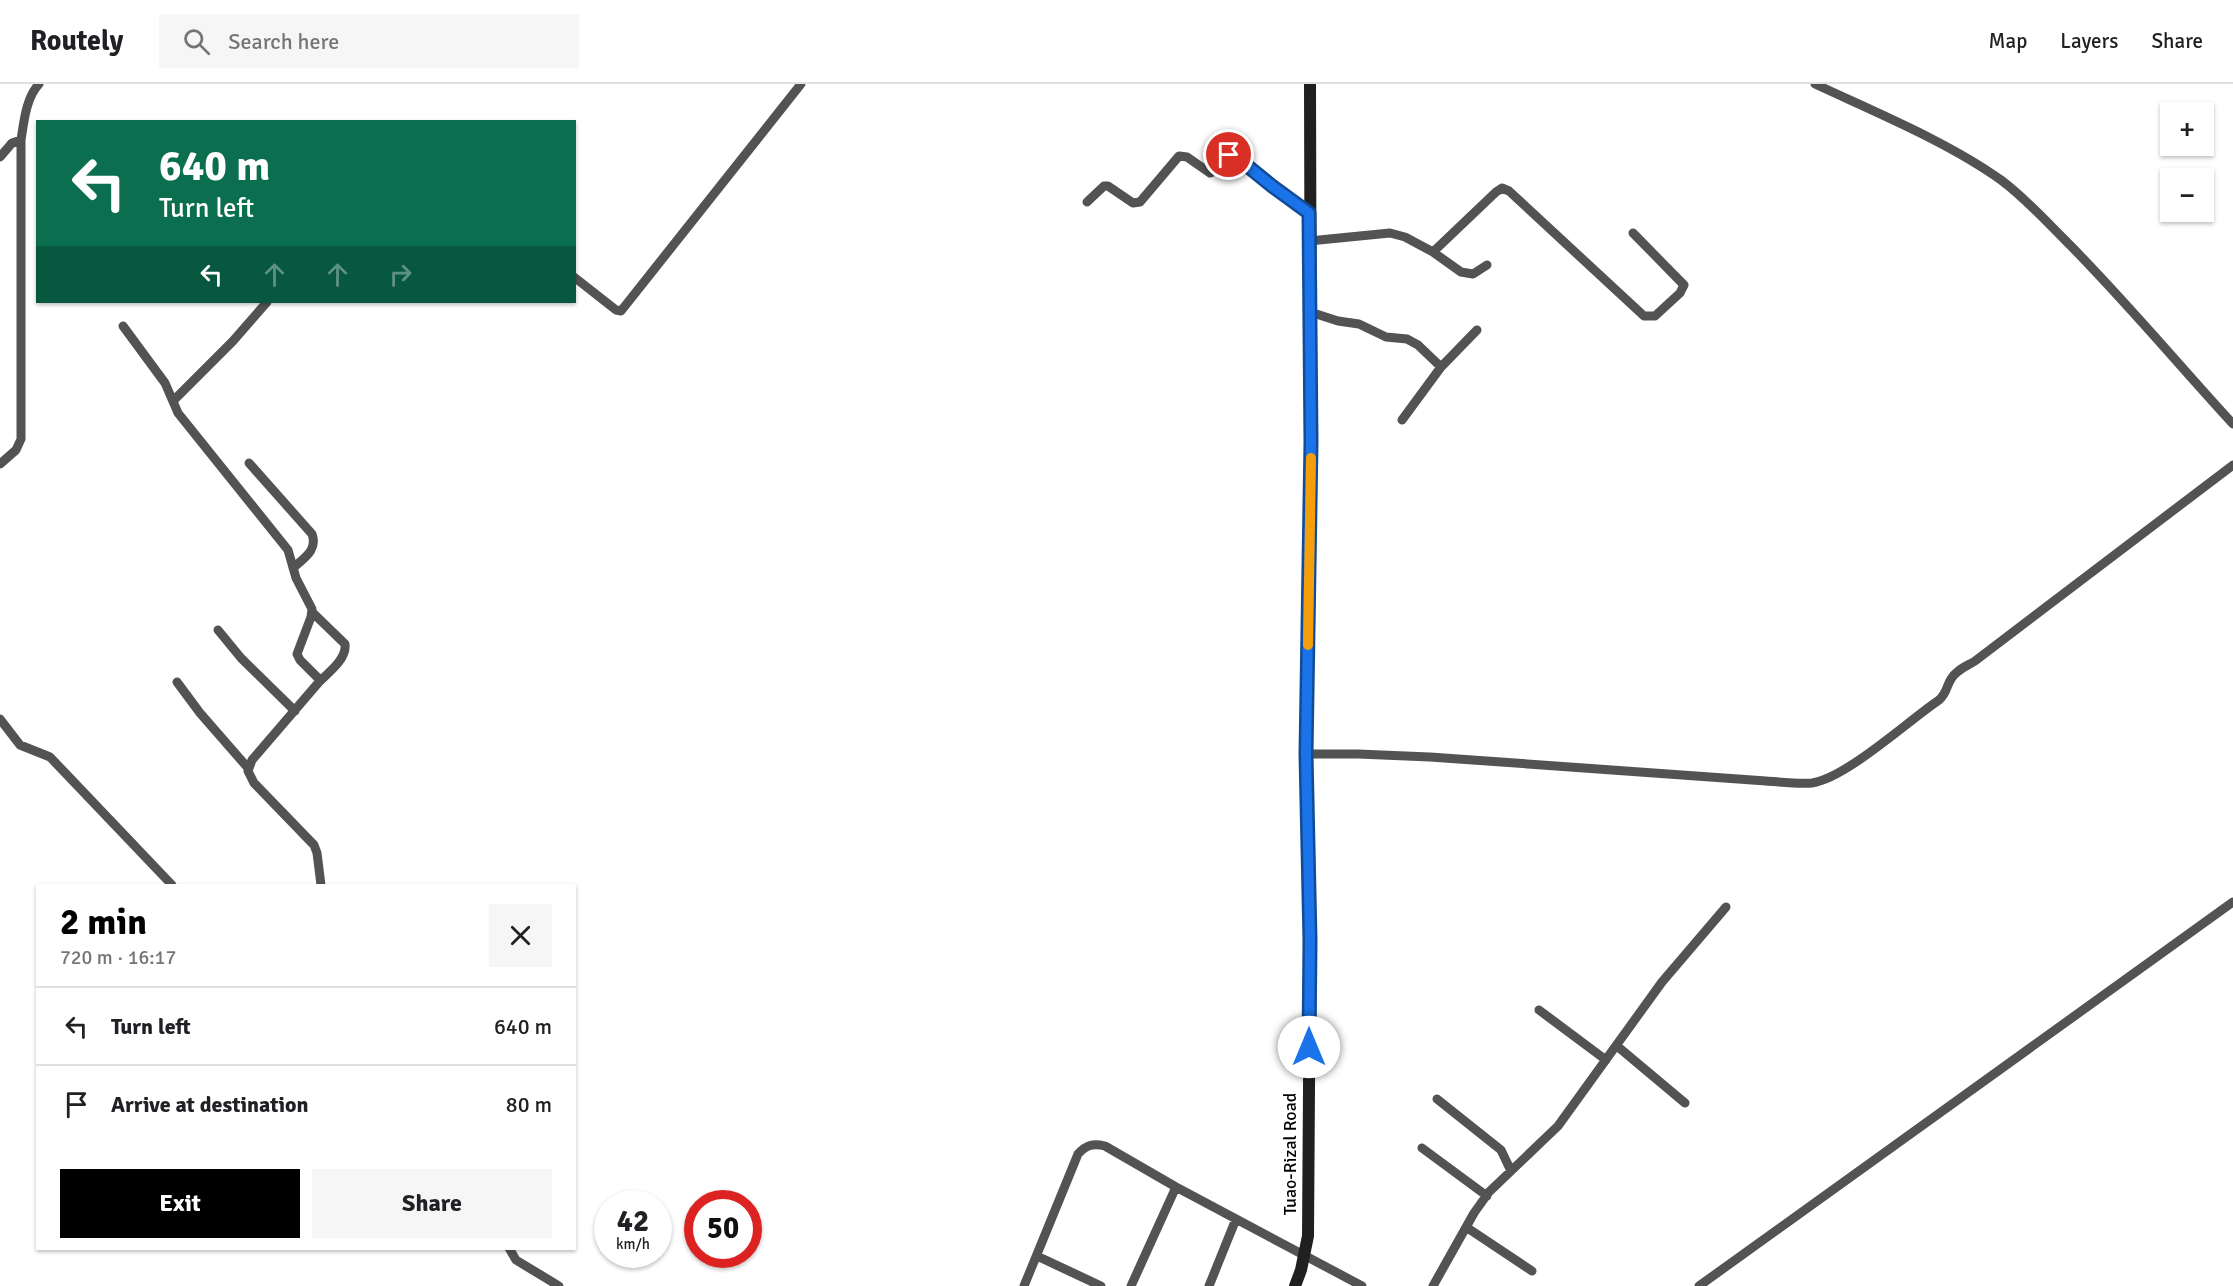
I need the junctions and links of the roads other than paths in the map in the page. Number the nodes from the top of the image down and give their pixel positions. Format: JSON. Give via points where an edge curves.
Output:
{"nodes":[{"id":1,"x":39,"y":84,"type":"edge"},
{"id":2,"x":801,"y":84,"type":"edge"},
{"id":3,"x":1310,"y":84,"type":"edge"},
{"id":4,"x":1815,"y":84,"type":"edge"},
{"id":5,"x":21,"y":140,"type":"junction"},
{"id":6,"x":0,"y":157,"type":"edge"},
{"id":7,"x":1087,"y":202,"type":"dead end"},
{"id":8,"x":1309,"y":213,"type":"junction"},
{"id":9,"x":1633,"y":233,"type":"dead end"},
{"id":10,"x":1309,"y":242,"type":"junction"},
{"id":11,"x":1433,"y":252,"type":"junction"},
{"id":12,"x":1487,"y":265,"type":"dead end"},
{"id":13,"x":576,"y":279,"type":"edge"},
{"id":14,"x":266,"y":303,"type":"edge"},
{"id":15,"x":1310,"y":312,"type":"junction"},
{"id":16,"x":123,"y":326,"type":"dead end"},
{"id":17,"x":1477,"y":330,"type":"dead end"},
{"id":18,"x":1442,"y":367,"type":"junction"},
{"id":19,"x":173,"y":401,"type":"junction"},
{"id":20,"x":1401,"y":420,"type":"dead end"},
{"id":21,"x":2233,"y":424,"type":"edge"},
{"id":22,"x":249,"y":463,"type":"dead end"},
{"id":23,"x":0,"y":464,"type":"edge"},
{"id":24,"x":2233,"y":465,"type":"edge"},
{"id":25,"x":293,"y":568,"type":"junction"},
{"id":26,"x":312,"y":612,"type":"junction"},
{"id":27,"x":218,"y":630,"type":"dead end"},
{"id":28,"x":177,"y":682,"type":"dead end"},
{"id":29,"x":319,"y":682,"type":"junction"},
{"id":30,"x":295,"y":711,"type":"junction"},
{"id":31,"x":0,"y":719,"type":"edge"},
{"id":32,"x":1306,"y":754,"type":"junction"},
{"id":33,"x":248,"y":768,"type":"junction"},
{"id":34,"x":171,"y":884,"type":"edge"},
{"id":35,"x":321,"y":884,"type":"edge"},
{"id":36,"x":2233,"y":902,"type":"edge"},
{"id":37,"x":1726,"y":907,"type":"dead end"},
{"id":38,"x":1539,"y":1010,"type":"dead end"},
{"id":39,"x":1617,"y":1046,"type":"junction"},
{"id":40,"x":1606,"y":1060,"type":"junction"},
{"id":41,"x":1437,"y":1100,"type":"dead end"},
{"id":42,"x":1685,"y":1103,"type":"dead end"},
{"id":43,"x":1422,"y":1148,"type":"dead end"},
{"id":44,"x":1511,"y":1171,"type":"junction"},
{"id":45,"x":1176,"y":1187,"type":"junction"},
{"id":46,"x":1486,"y":1196,"type":"junction"},
{"id":47,"x":1236,"y":1219,"type":"junction"},
{"id":48,"x":1466,"y":1227,"type":"junction"},
{"id":49,"x":510,"y":1250,"type":"edge"},
{"id":50,"x":1305,"y":1254,"type":"junction"},
{"id":51,"x":1037,"y":1256,"type":"junction"},
{"id":52,"x":1532,"y":1271,"type":"dead end"},
{"id":53,"x":559,"y":1286,"type":"edge"},
{"id":54,"x":1024,"y":1286,"type":"edge"},
{"id":55,"x":1101,"y":1286,"type":"edge"},
{"id":56,"x":1131,"y":1286,"type":"edge"},
{"id":57,"x":1209,"y":1286,"type":"edge"},
{"id":58,"x":1295,"y":1286,"type":"edge"},
{"id":59,"x":1362,"y":1286,"type":"edge"},
{"id":60,"x":1433,"y":1286,"type":"edge"},
{"id":61,"x":1699,"y":1286,"type":"edge"}],
"edges":[{"from":1,"to":5,"type":"street","via":[[26,112]]},
{"from":2,"to":13,"type":"street","via":[[621,311]]},
{"from":3,"to":8,"type":"main road","name":"Tuao-Rizal Road"},
{"from":4,"to":21,"type":"street","via":[[1970,160],[2001,180],[2091,266]]},
{"from":5,"to":6,"type":"street","via":[[12,143]]},
{"from":5,"to":23,"type":"street","via":[[21,439],[16,450]]},
{"from":7,"to":8,"type":"street","via":[[1104,186],[1117,190],[1133,203],[1140,202],[1179,156],[1210,173],[1232,154]]},
{"from":8,"to":10,"type":"main road","name":"Tuao-Rizal Road"},
{"from":9,"to":11,"type":"street","via":[[1684,285],[1653,316],[1644,316],[1502,188]]},
{"from":10,"to":11,"type":"street","via":[[1390,233]]},
{"from":10,"to":15,"type":"main road","name":"Tuao-Rizal Road"},
{"from":11,"to":12,"type":"street","via":[[1467,274]]},
{"from":14,"to":19,"type":"street"},
{"from":15,"to":18,"type":"street","via":[[1359,324],[1386,337],[1407,339]]},
{"from":15,"to":32,"type":"main road","name":"Tuao-Rizal Road"},
{"from":16,"to":19,"type":"street","via":[[165,383]]},
{"from":17,"to":18,"type":"street"},
{"from":18,"to":20,"type":"street"},
{"from":19,"to":25,"type":"street","via":[[190,429],[288,550]]},
{"from":22,"to":25,"type":"street","via":[[311,532],[313,548]]},
{"from":24,"to":32,"type":"street","via":[[1956,672],[1939,700],[1827,779],[1812,783],[1766,781],[1430,757]]},
{"from":25,"to":26,"type":"street"},
{"from":26,"to":29,"type":"street","via":[[297,654]]},
{"from":26,"to":29,"type":"street","via":[[346,648],[343,657]]},
{"from":27,"to":30,"type":"street"},
{"from":28,"to":33,"type":"street"},
{"from":29,"to":30,"type":"street"},
{"from":30,"to":33,"type":"street"},
{"from":31,"to":34,"type":"street","via":[[20,745],[50,757]]},
{"from":32,"to":50,"type":"main road","name":"Tuao-Rizal Road","via":[[1310,940]]},
{"from":33,"to":35,"type":"street","via":[[250,777],[314,845]]},
{"from":36,"to":61,"type":"street"},
{"from":37,"to":39,"type":"street","via":[[1662,982]]},
{"from":38,"to":40,"type":"street"},
{"from":39,"to":40,"type":"street"},
{"from":39,"to":42,"type":"street"},
{"from":40,"to":44,"type":"street","via":[[1558,1126]]},
{"from":41,"to":44,"type":"street","via":[[1501,1150]]},
{"from":43,"to":46,"type":"street"},
{"from":44,"to":46,"type":"street"},
{"from":45,"to":47,"type":"street"},
{"from":45,"to":51,"type":"street","via":[[1105,1146],[1089,1145],[1078,1154]]},
{"from":45,"to":56,"type":"street"},
{"from":46,"to":48,"type":"street"},
{"from":47,"to":50,"type":"street"},
{"from":47,"to":57,"type":"street"},
{"from":48,"to":52,"type":"street"},
{"from":48,"to":60,"type":"street"},
{"from":49,"to":53,"type":"street","via":[[516,1260]]},
{"from":50,"to":58,"type":"main road","name":"Tuao-Rizal Road"},
{"from":50,"to":59,"type":"street"},
{"from":51,"to":54,"type":"street"},
{"from":51,"to":55,"type":"street"}]}
